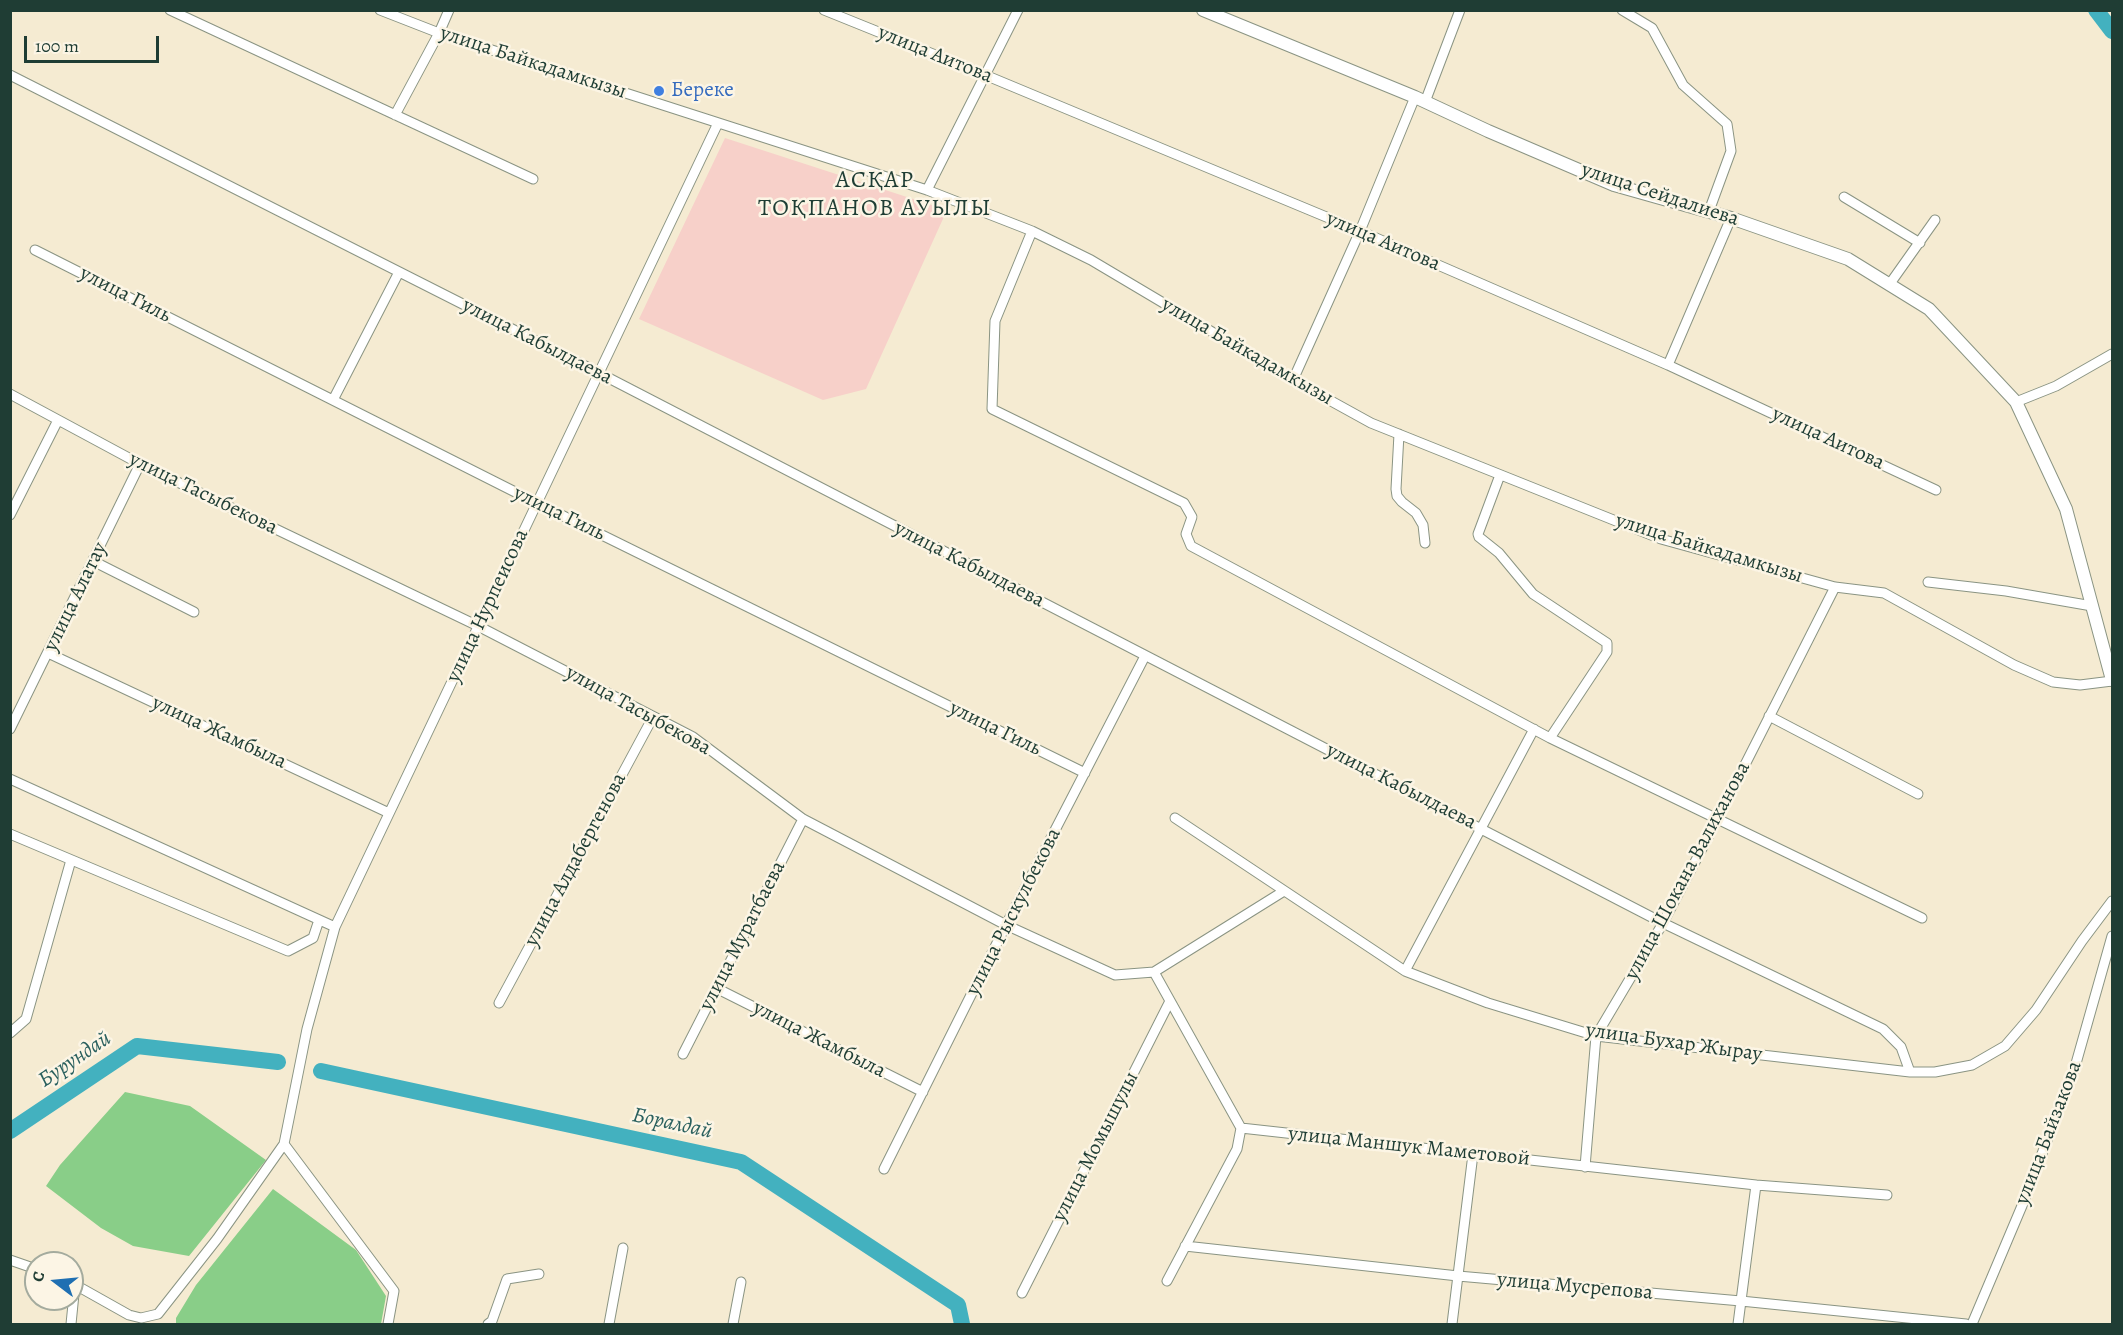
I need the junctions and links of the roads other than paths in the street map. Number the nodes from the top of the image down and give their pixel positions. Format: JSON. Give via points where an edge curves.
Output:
{"nodes":[{"id":1,"x":170,"y":10,"type":"edge"},
{"id":2,"x":380,"y":10,"type":"edge"},
{"id":3,"x":449,"y":10,"type":"edge"},
{"id":4,"x":824,"y":10,"type":"edge"},
{"id":5,"x":1018,"y":10,"type":"edge"},
{"id":6,"x":1203,"y":10,"type":"edge"},
{"id":7,"x":1460,"y":10,"type":"edge"},
{"id":8,"x":1622,"y":10,"type":"edge"},
{"id":9,"x":439,"y":33,"type":"junction"},
{"id":10,"x":10,"y":75,"type":"edge"},
{"id":11,"x":985,"y":75,"type":"junction"},
{"id":12,"x":1420,"y":99,"type":"junction"},
{"id":13,"x":395,"y":115,"type":"junction"},
{"id":14,"x":718,"y":123,"type":"junction"},
{"id":15,"x":533,"y":179,"type":"dead end"},
{"id":16,"x":927,"y":190,"type":"junction"},
{"id":17,"x":1844,"y":197,"type":"dead end"},
{"id":18,"x":1709,"y":211,"type":"junction"},
{"id":19,"x":1731,"y":218,"type":"junction"},
{"id":20,"x":1935,"y":220,"type":"dead end"},
{"id":21,"x":1032,"y":231,"type":"junction"},
{"id":22,"x":1360,"y":231,"type":"junction"},
{"id":23,"x":1920,"y":243,"type":"junction"},
{"id":24,"x":35,"y":250,"type":"dead end"},
{"id":25,"x":399,"y":272,"type":"junction"},
{"id":26,"x":1889,"y":285,"type":"junction"},
{"id":27,"x":2112,"y":354,"type":"edge"},
{"id":28,"x":1668,"y":365,"type":"junction"},
{"id":29,"x":599,"y":374,"type":"junction"},
{"id":30,"x":1293,"y":380,"type":"junction"},
{"id":31,"x":10,"y":394,"type":"edge"},
{"id":32,"x":333,"y":400,"type":"junction"},
{"id":33,"x":2016,"y":402,"type":"junction"},
{"id":34,"x":58,"y":420,"type":"junction"},
{"id":35,"x":1399,"y":434,"type":"junction"},
{"id":36,"x":140,"y":464,"type":"junction"},
{"id":37,"x":1500,"y":475,"type":"junction"},
{"id":38,"x":1936,"y":490,"type":"dead end"},
{"id":39,"x":537,"y":503,"type":"junction"},
{"id":40,"x":10,"y":515,"type":"edge"},
{"id":41,"x":1425,"y":543,"type":"dead end"},
{"id":42,"x":93,"y":561,"type":"junction"},
{"id":43,"x":1928,"y":582,"type":"dead end"},
{"id":44,"x":1836,"y":586,"type":"junction"},
{"id":45,"x":2092,"y":606,"type":"junction"},
{"id":46,"x":194,"y":612,"type":"dead end"},
{"id":47,"x":478,"y":626,"type":"junction"},
{"id":48,"x":48,"y":653,"type":"junction"},
{"id":49,"x":1145,"y":656,"type":"junction"},
{"id":50,"x":2112,"y":680,"type":"edge"},
{"id":51,"x":1769,"y":716,"type":"junction"},
{"id":52,"x":653,"y":717,"type":"junction"},
{"id":53,"x":10,"y":729,"type":"edge"},
{"id":54,"x":1534,"y":729,"type":"junction"},
{"id":55,"x":1550,"y":738,"type":"junction"},
{"id":56,"x":1085,"y":773,"type":"junction"},
{"id":57,"x":10,"y":779,"type":"edge"},
{"id":58,"x":1918,"y":794,"type":"dead end"},
{"id":59,"x":389,"y":813,"type":"junction"},
{"id":60,"x":1175,"y":818,"type":"dead end"},
{"id":61,"x":803,"y":819,"type":"junction"},
{"id":62,"x":1718,"y":820,"type":"junction"},
{"id":63,"x":1481,"y":828,"type":"junction"},
{"id":64,"x":10,"y":834,"type":"edge"},
{"id":65,"x":71,"y":860,"type":"junction"},
{"id":66,"x":1284,"y":891,"type":"junction"},
{"id":67,"x":2112,"y":901,"type":"edge"},
{"id":68,"x":1922,"y":918,"type":"dead end"},
{"id":69,"x":319,"y":920,"type":"junction"},
{"id":70,"x":1663,"y":923,"type":"junction"},
{"id":71,"x":1006,"y":925,"type":"junction"},
{"id":72,"x":334,"y":927,"type":"junction"},
{"id":73,"x":2112,"y":936,"type":"edge"},
{"id":74,"x":1405,"y":971,"type":"junction"},
{"id":75,"x":1154,"y":972,"type":"junction"},
{"id":76,"x":716,"y":988,"type":"junction"},
{"id":77,"x":1170,"y":1001,"type":"junction"},
{"id":78,"x":499,"y":1003,"type":"dead end"},
{"id":79,"x":10,"y":1033,"type":"edge"},
{"id":80,"x":1596,"y":1036,"type":"junction"},
{"id":81,"x":683,"y":1054,"type":"dead end"},
{"id":82,"x":1910,"y":1072,"type":"junction"},
{"id":83,"x":922,"y":1092,"type":"junction"},
{"id":84,"x":1241,"y":1128,"type":"junction"},
{"id":85,"x":284,"y":1144,"type":"junction"},
{"id":86,"x":1473,"y":1154,"type":"junction"},
{"id":87,"x":1585,"y":1167,"type":"junction"},
{"id":88,"x":884,"y":1169,"type":"dead end"},
{"id":89,"x":1756,"y":1185,"type":"junction"},
{"id":90,"x":1887,"y":1195,"type":"dead end"},
{"id":91,"x":1185,"y":1246,"type":"junction"},
{"id":92,"x":623,"y":1248,"type":"dead end"},
{"id":93,"x":539,"y":1274,"type":"dead end"},
{"id":94,"x":1458,"y":1276,"type":"junction"},
{"id":95,"x":1167,"y":1281,"type":"dead end"},
{"id":96,"x":741,"y":1282,"type":"dead end"},
{"id":97,"x":84,"y":1290,"type":"edge"},
{"id":98,"x":1022,"y":1293,"type":"dead end"},
{"id":99,"x":1741,"y":1301,"type":"junction"},
{"id":100,"x":158,"y":1314,"type":"junction"},
{"id":101,"x":162,"y":1324,"type":"edge"},
{"id":102,"x":388,"y":1324,"type":"edge"},
{"id":103,"x":488,"y":1324,"type":"edge"},
{"id":104,"x":609,"y":1324,"type":"edge"},
{"id":105,"x":733,"y":1324,"type":"edge"},
{"id":106,"x":1452,"y":1324,"type":"edge"},
{"id":107,"x":1738,"y":1324,"type":"edge"},
{"id":108,"x":1966,"y":1324,"type":"edge"},
{"id":109,"x":1972,"y":1324,"type":"edge"}],
"edges":[{"from":1,"to":13,"type":"street"},
{"from":2,"to":9,"type":"street","name":"улица Байкадамкызы"},
{"from":3,"to":9,"type":"street"},
{"from":4,"to":11,"type":"street","name":"улица Аитова"},
{"from":5,"to":11,"type":"street"},
{"from":6,"to":12,"type":"main road","name":"улица Сейдалиева"},
{"from":7,"to":12,"type":"street"},
{"from":8,"to":18,"type":"street","via":[[1652,28],[1683,85],[1727,124],[1731,151]]},
{"from":9,"to":13,"type":"street"},
{"from":9,"to":14,"type":"street","name":"улица Байкадамкызы"},
{"from":10,"to":25,"type":"street","name":"улица Кабылдаева"},
{"from":11,"to":16,"type":"street"},
{"from":11,"to":22,"type":"street","name":"улица Аитова"},
{"from":12,"to":18,"type":"main road","name":"улица Сейдалиева","via":[[1614,184]]},
{"from":12,"to":22,"type":"street"},
{"from":13,"to":15,"type":"street"},
{"from":14,"to":16,"type":"street","name":"улица Байкадамкызы"},
{"from":14,"to":29,"type":"street","name":"улица Нурпеисова"},
{"from":16,"to":21,"type":"street","name":"улица Байкадамкызы"},
{"from":17,"to":23,"type":"street"},
{"from":18,"to":19,"type":"main road","name":"улица Сейдалиева"},
{"from":19,"to":26,"type":"main road","name":"улица Сейдалиева","via":[[1848,259]]},
{"from":19,"to":28,"type":"street"},
{"from":20,"to":23,"type":"street"},
{"from":21,"to":30,"type":"street","name":"улица Байкадамкызы","via":[[1091,260]]},
{"from":21,"to":54,"type":"street","via":[[995,321],[992,409],[1184,503],[1192,517],[1186,534],[1191,546]]},
{"from":22,"to":28,"type":"street","name":"улица Аитова"},
{"from":22,"to":30,"type":"street"},
{"from":23,"to":26,"type":"street"},
{"from":24,"to":32,"type":"street","name":"улица Гиль"},
{"from":25,"to":29,"type":"street","name":"улица Кабылдаева"},
{"from":25,"to":32,"type":"street"},
{"from":26,"to":33,"type":"main road","name":"улица Сейдалиева","via":[[1929,309]]},
{"from":27,"to":33,"type":"street","via":[[2056,386]]},
{"from":28,"to":38,"type":"street","name":"улица Аитова"},
{"from":29,"to":39,"type":"street","name":"улица Нурпеисова"},
{"from":29,"to":49,"type":"street","name":"улица Кабылдаева"},
{"from":30,"to":35,"type":"street","name":"улица Байкадамкызы"},
{"from":31,"to":34,"type":"street","name":"улица Тасыбекова"},
{"from":32,"to":39,"type":"street","name":"улица Гиль"},
{"from":33,"to":45,"type":"main road","name":"улица Сейдалиева","via":[[2066,509]]},
{"from":34,"to":36,"type":"street","name":"улица Тасыбекова"},
{"from":34,"to":40,"type":"street"},
{"from":35,"to":37,"type":"street","name":"улица Байкадамкызы"},
{"from":35,"to":41,"type":"street","via":[[1397,496],[1416,513],[1423,525]]},
{"from":36,"to":42,"type":"street","name":"улица Алатау"},
{"from":36,"to":47,"type":"street","name":"улица Тасыбекова"},
{"from":37,"to":44,"type":"street","name":"улица Байкадамкызы","via":[[1661,538]]},
{"from":37,"to":55,"type":"street","via":[[1479,537],[1499,553],[1533,594],[1607,644],[1607,652]]},
{"from":39,"to":47,"type":"street","name":"улица Нурпеисова"},
{"from":39,"to":56,"type":"street","name":"улица Гиль"},
{"from":42,"to":46,"type":"street"},
{"from":42,"to":48,"type":"street","name":"улица Алатау"},
{"from":43,"to":45,"type":"street"},
{"from":44,"to":50,"type":"street","name":"улица Байкадамкызы","via":[[1884,592],[2014,665],[2053,681],[2080,685]]},
{"from":44,"to":51,"type":"street","name":"улица Шокана Валиханова"},
{"from":45,"to":50,"type":"main road","name":"улица Сейдалиева"},
{"from":47,"to":52,"type":"street","name":"улица Тасыбекова"},
{"from":47,"to":59,"type":"street","name":"улица Нурпеисова"},
{"from":48,"to":53,"type":"street","name":"улица Алатау"},
{"from":48,"to":59,"type":"street","name":"улица Жамбыла"},
{"from":49,"to":56,"type":"street","name":"улица Рыскулбекова"},
{"from":49,"to":63,"type":"street","name":"улица Кабылдаева"},
{"from":51,"to":58,"type":"street"},
{"from":51,"to":62,"type":"street","name":"улица Шокана Валиханова"},
{"from":52,"to":61,"type":"street","name":"улица Тасыбекова","via":[[693,737]]},
{"from":52,"to":78,"type":"street","name":"улица Алдабергенова"},
{"from":54,"to":55,"type":"street"},
{"from":54,"to":63,"type":"street"},
{"from":55,"to":62,"type":"street"},
{"from":56,"to":71,"type":"street","name":"улица Рыскулбекова"},
{"from":57,"to":69,"type":"street"},
{"from":59,"to":72,"type":"street","name":"улица Нурпеисова"},
{"from":60,"to":66,"type":"street","name":"улица Бухар Жырау"},
{"from":61,"to":71,"type":"street","name":"улица Тасыбекова"},
{"from":61,"to":76,"type":"street","name":"улица Муратбаева"},
{"from":62,"to":68,"type":"street"},
{"from":62,"to":70,"type":"street","name":"улица Шокана Валиханова"},
{"from":63,"to":70,"type":"street","name":"улица Кабылдаева"},
{"from":63,"to":74,"type":"street"},
{"from":64,"to":65,"type":"street"},
{"from":65,"to":69,"type":"street","via":[[288,951],[313,938]]},
{"from":65,"to":79,"type":"street","via":[[26,1019]]},
{"from":66,"to":74,"type":"street","name":"улица Бухар Жырау"},
{"from":66,"to":75,"type":"street","name":"улица Тасыбекова"},
{"from":67,"to":82,"type":"street","name":"улица Бухар Жырау","via":[[2036,1010],[2005,1046],[1972,1065]]},
{"from":69,"to":72,"type":"street"},
{"from":70,"to":80,"type":"street","name":"улица Шокана Валиханова"},
{"from":70,"to":82,"type":"street","name":"улица Кабылдаева","via":[[1882,1029],[1901,1047]]},
{"from":71,"to":75,"type":"street","name":"улица Тасыбекова","via":[[1115,975]]},
{"from":71,"to":83,"type":"street","name":"улица Рыскулбекова"},
{"from":72,"to":85,"type":"street","name":"улица Нурпеисова","via":[[307,1029]]},
{"from":73,"to":109,"type":"street","name":"улица Байзакова","via":[[2075,1067]]},
{"from":74,"to":80,"type":"street","name":"улица Бухар Жырау","via":[[1488,1003]]},
{"from":75,"to":77,"type":"street"},
{"from":76,"to":81,"type":"street","name":"улица Муратбаева"},
{"from":76,"to":83,"type":"street","name":"улица Жамбыла"},
{"from":77,"to":84,"type":"street"},
{"from":77,"to":98,"type":"street","name":"улица Момышулы"},
{"from":80,"to":82,"type":"street","name":"улица Бухар Жырау"},
{"from":80,"to":87,"type":"street","name":"улица Шокана Валиханова"},
{"from":83,"to":88,"type":"street","name":"улица Рыскулбекова"},
{"from":84,"to":86,"type":"street","name":"улица Маншук Маметовой"},
{"from":84,"to":91,"type":"street","via":[[1237,1149]]},
{"from":85,"to":100,"type":"street"},
{"from":85,"to":102,"type":"street","via":[[394,1291]]},
{"from":86,"to":87,"type":"street","name":"улица Маншук Маметовой"},
{"from":86,"to":94,"type":"street"},
{"from":87,"to":89,"type":"street","name":"улица Маншук Маметовой"},
{"from":89,"to":90,"type":"street","name":"улица Маншук Маметовой"},
{"from":89,"to":99,"type":"street"},
{"from":91,"to":94,"type":"street","name":"улица Мусрепова"},
{"from":91,"to":95,"type":"street"},
{"from":92,"to":104,"type":"street"},
{"from":93,"to":103,"type":"street","via":[[507,1279]]},
{"from":94,"to":99,"type":"street","name":"улица Мусрепова"},
{"from":94,"to":106,"type":"street"},
{"from":96,"to":105,"type":"street"},
{"from":97,"to":100,"type":"street","via":[[129,1315],[141,1318]]},
{"from":99,"to":107,"type":"street"},
{"from":99,"to":108,"type":"street","name":"улица Мусрепова"},
{"from":100,"to":101,"type":"street"}]}
